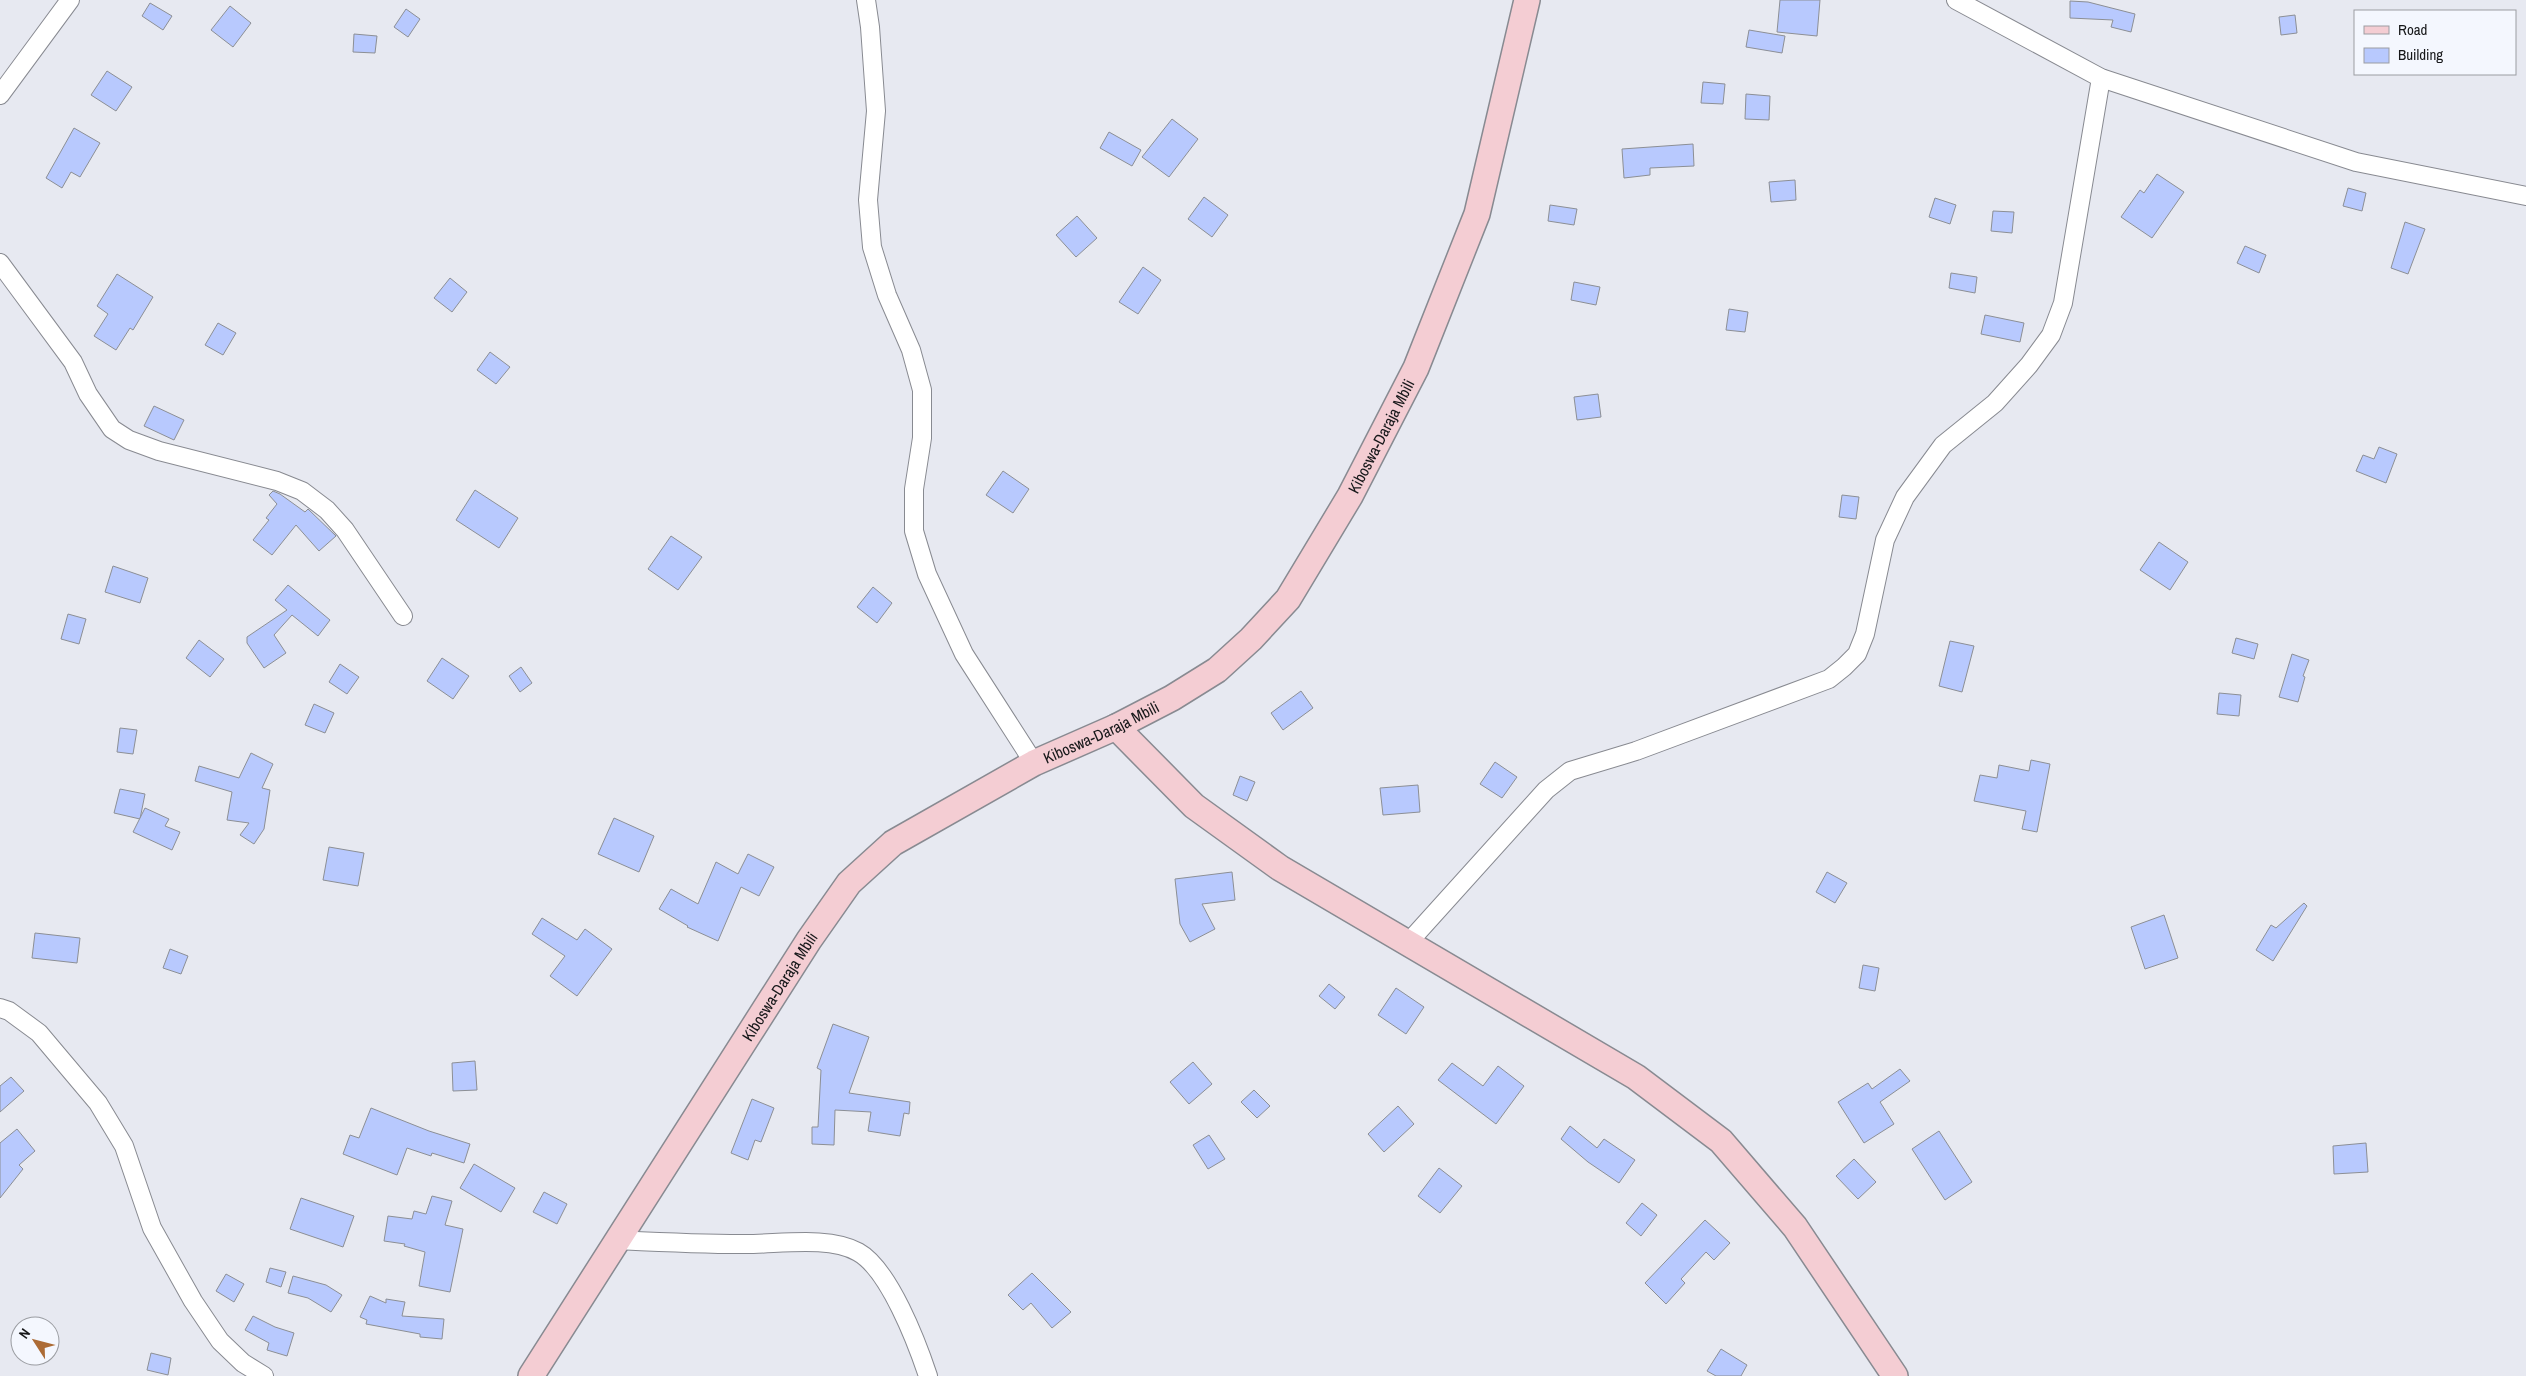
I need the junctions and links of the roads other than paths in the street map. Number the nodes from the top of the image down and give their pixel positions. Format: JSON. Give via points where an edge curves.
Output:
{"nodes":[{"id":1,"x":70,"y":0,"type":"edge"},
{"id":2,"x":866,"y":0,"type":"edge"},
{"id":3,"x":1527,"y":0,"type":"edge"},
{"id":4,"x":1956,"y":0,"type":"edge"},
{"id":5,"x":2101,"y":78,"type":"junction"},
{"id":6,"x":0,"y":95,"type":"edge"},
{"id":7,"x":2526,"y":196,"type":"edge"},
{"id":8,"x":0,"y":263,"type":"edge"},
{"id":9,"x":403,"y":616,"type":"dead end"},
{"id":10,"x":1116,"y":727,"type":"junction"},
{"id":11,"x":1034,"y":763,"type":"junction"},
{"id":12,"x":1407,"y":944,"type":"junction"},
{"id":13,"x":0,"y":1008,"type":"edge"},
{"id":14,"x":619,"y":1240,"type":"junction"},
{"id":15,"x":264,"y":1376,"type":"edge"},
{"id":16,"x":531,"y":1376,"type":"edge"},
{"id":17,"x":928,"y":1376,"type":"edge"},
{"id":18,"x":1895,"y":1376,"type":"edge"}],
"edges":[{"from":1,"to":6,"type":"street"},
{"from":2,"to":11,"type":"street","via":[[876,111],[868,200],[872,247],[887,295],[911,350],[922,390],[922,438],[914,489],[914,531],[927,574],[964,654]]},
{"from":3,"to":10,"type":"main road","name":"Kiboswa-Daraja Mbili","via":[[1477,214],[1416,368],[1350,496],[1288,599],[1251,639],[1217,670]]},
{"from":4,"to":5,"type":"street"},
{"from":5,"to":7,"type":"street","via":[[2356,162]]},
{"from":5,"to":12,"type":"street","via":[[2064,295],[2051,335],[1995,403],[1943,445],[1905,497],[1885,540],[1865,634],[1857,654],[1828,679],[1636,751],[1570,771],[1546,790]]},
{"from":8,"to":9,"type":"street","via":[[73,362],[88,394],[112,429],[129,440],[159,451],[277,481],[302,491],[327,510],[345,530]]},
{"from":10,"to":11,"type":"main road","name":"Kiboswa-Daraja Mbili"},
{"from":10,"to":12,"type":"main road","via":[[1194,806],[1280,868]]},
{"from":11,"to":14,"type":"main road","name":"Kiboswa-Daraja Mbili","via":[[893,843],[849,883],[809,940]]},
{"from":12,"to":18,"type":"main road","via":[[1636,1077],[1721,1141],[1796,1228]]},
{"from":13,"to":15,"type":"street","via":[[39,1033],[98,1103],[124,1146],[152,1228],[193,1301],[220,1341],[243,1363]]},
{"from":14,"to":16,"type":"main road","name":"Kiboswa-Daraja Mbili"},
{"from":14,"to":17,"type":"street","via":[[831,1243],[858,1252],[879,1271],[902,1310]]}]}
